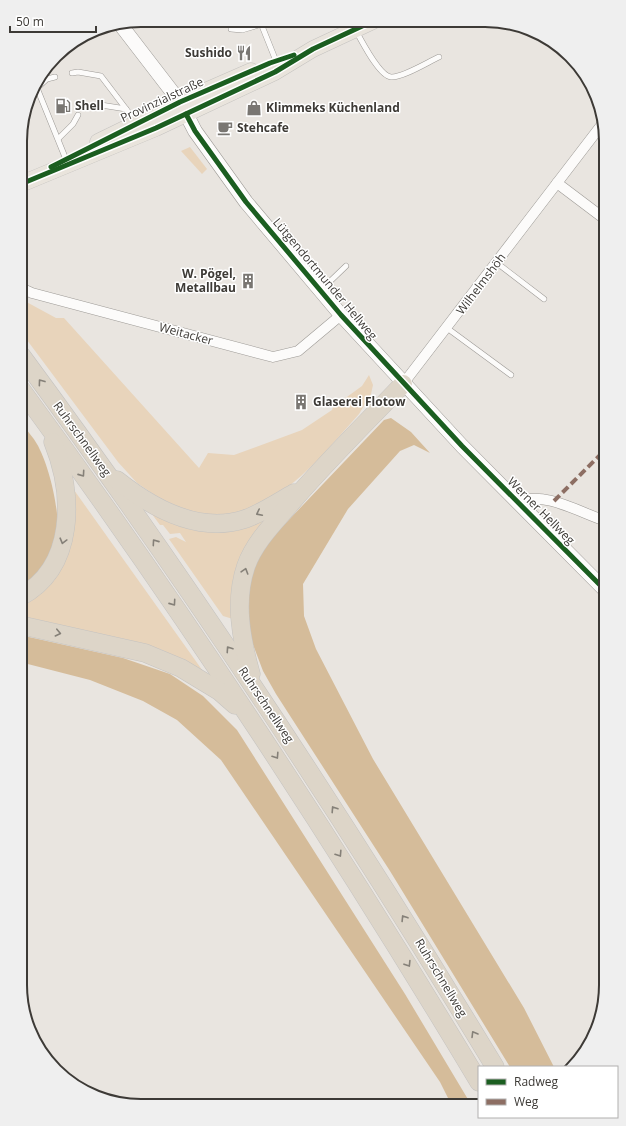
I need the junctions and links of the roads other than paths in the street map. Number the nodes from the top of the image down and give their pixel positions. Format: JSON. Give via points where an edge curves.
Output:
{"nodes":[{"id":1,"x":250,"y":27,"type":"edge"},
{"id":2,"x":263,"y":27,"type":"edge"},
{"id":3,"x":361,"y":27,"type":"edge"},
{"id":4,"x":123,"y":29,"type":"edge"},
{"id":5,"x":231,"y":30,"type":"dead end"},
{"id":6,"x":355,"y":30,"type":"junction"},
{"id":7,"x":313,"y":49,"type":"junction"},
{"id":8,"x":439,"y":57,"type":"dead end"},
{"id":9,"x":276,"y":61,"type":"junction"},
{"id":10,"x":72,"y":74,"type":"dead end"},
{"id":11,"x":55,"y":77,"type":"dead end"},
{"id":12,"x":43,"y":83,"type":"edge"},
{"id":13,"x":39,"y":92,"type":"edge"},
{"id":14,"x":101,"y":105,"type":"dead end"},
{"id":15,"x":183,"y":108,"type":"junction"},
{"id":16,"x":126,"y":109,"type":"junction"},
{"id":17,"x":78,"y":115,"type":"dead end"},
{"id":18,"x":136,"y":123,"type":"junction"},
{"id":19,"x":598,"y":129,"type":"edge"},
{"id":20,"x":59,"y":138,"type":"junction"},
{"id":21,"x":67,"y":162,"type":"junction"},
{"id":22,"x":27,"y":181,"type":"edge"},
{"id":23,"x":557,"y":183,"type":"junction"},
{"id":24,"x":599,"y":215,"type":"edge"},
{"id":25,"x":497,"y":263,"type":"junction"},
{"id":26,"x":346,"y":266,"type":"dead end"},
{"id":27,"x":27,"y":291,"type":"edge"},
{"id":28,"x":320,"y":291,"type":"junction"},
{"id":29,"x":544,"y":299,"type":"dead end"},
{"id":30,"x":341,"y":315,"type":"junction"},
{"id":31,"x":447,"y":328,"type":"junction"},
{"id":32,"x":27,"y":363,"type":"edge"},
{"id":33,"x":511,"y":375,"type":"dead end"},
{"id":34,"x":403,"y":384,"type":"junction"},
{"id":35,"x":27,"y":397,"type":"edge"},
{"id":36,"x":35,"y":408,"type":"junction"},
{"id":37,"x":462,"y":446,"type":"joint"},
{"id":38,"x":91,"y":452,"type":"junction"},
{"id":39,"x":305,"y":487,"type":"junction"},
{"id":40,"x":519,"y":503,"type":"junction"},
{"id":41,"x":599,"y":519,"type":"edge"},
{"id":42,"x":599,"y":584,"type":"edge"},
{"id":43,"x":27,"y":592,"type":"edge"},
{"id":44,"x":27,"y":627,"type":"edge"},
{"id":45,"x":266,"y":705,"type":"junction"},
{"id":46,"x":264,"y":737,"type":"junction"},
{"id":47,"x":494,"y":1066,"type":"edge"},
{"id":48,"x":478,"y":1080,"type":"edge"}],
"edges":[{"from":1,"to":5,"type":"lane"},
{"from":2,"to":9,"type":"lane"},
{"from":3,"to":6,"type":"main road","name":"Provinzialstraße"},
{"from":4,"to":15,"type":"main road","name":"Lütgendortmunder Hellweg"},
{"from":6,"to":7,"type":"main road","name":"Provinzialstraße"},
{"from":6,"to":8,"type":"lane","via":[[381,71],[389,77],[397,76]]},
{"from":7,"to":9,"type":"main road","name":"Provinzialstraße"},
{"from":7,"to":15,"type":"main road","name":"Provinzialstraße","via":[[275,72]]},
{"from":9,"to":15,"type":"main road","name":"Provinzialstraße"},
{"from":10,"to":16,"type":"lane","via":[[78,72],[101,76]]},
{"from":11,"to":12,"type":"lane"},
{"from":13,"to":20,"type":"lane"},
{"from":14,"to":16,"type":"lane"},
{"from":15,"to":18,"type":"main road","name":"Provinzialstraße"},
{"from":15,"to":21,"type":"main road","name":"Provinzialstraße"},
{"from":15,"to":28,"type":"main road","name":"Lütgendortmunder Hellweg","via":[[195,131],[246,202]]},
{"from":16,"to":18,"type":"lane"},
{"from":17,"to":20,"type":"lane"},
{"from":18,"to":21,"type":"main road","name":"Provinzialstraße"},
{"from":19,"to":23,"type":"street","name":"Wilhelmshöh"},
{"from":20,"to":21,"type":"lane"},
{"from":21,"to":22,"type":"main road","name":"Provinzialstraße"},
{"from":23,"to":24,"type":"street"},
{"from":23,"to":25,"type":"street","name":"Wilhelmshöh"},
{"from":25,"to":29,"type":"lane"},
{"from":25,"to":31,"type":"street","name":"Wilhelmshöh"},
{"from":26,"to":28,"type":"lane"},
{"from":27,"to":30,"type":"street","name":"Weitacker","via":[[273,357],[298,351]]},
{"from":28,"to":30,"type":"main road","name":"Lütgendortmunder Hellweg"},
{"from":30,"to":34,"type":"main road","name":"Lütgendortmunder Hellweg"},
{"from":31,"to":33,"type":"lane"},
{"from":31,"to":34,"type":"street","name":"Wilhelmshöh"},
{"from":38,"to":32,"type":"highway","name":"Ruhrschnellweg","one_way":true},
{"from":34,"to":37,"type":"main road","name":"Lütgendortmunder Hellweg"},
{"from":34,"to":39,"type":"highway"},
{"from":35,"to":36,"type":"highway","name":"Ruhrschnellweg"},
{"from":36,"to":43,"type":"highway","one_way":true,"via":[[50,434],[60,463],[66,502],[66,530],[63,544],[52,568]]},
{"from":36,"to":46,"type":"highway","name":"Ruhrschnellweg","one_way":true,"via":[[133,545]]},
{"from":37,"to":40,"type":"main road","name":"Werner Hellweg"},
{"from":39,"to":38,"type":"highway","one_way":true,"via":[[243,519],[217,523],[202,522],[186,519],[161,508],[129,489]]},
{"from":45,"to":38,"type":"highway","name":"Ruhrschnellweg","one_way":true},
{"from":45,"to":39,"type":"highway","one_way":true,"via":[[254,681],[244,648],[240,621],[240,592],[246,566],[257,544]]},
{"from":40,"to":41,"type":"street","via":[[526,499],[554,501]]},
{"from":40,"to":42,"type":"main road","name":"Werner Hellweg"},
{"from":44,"to":46,"type":"highway","one_way":true,"via":[[145,653],[181,668],[219,691]]},
{"from":47,"to":45,"type":"highway","name":"Ruhrschnellweg","one_way":true,"via":[[412,930]]},
{"from":46,"to":48,"type":"highway","name":"Ruhrschnellweg","one_way":true}]}
